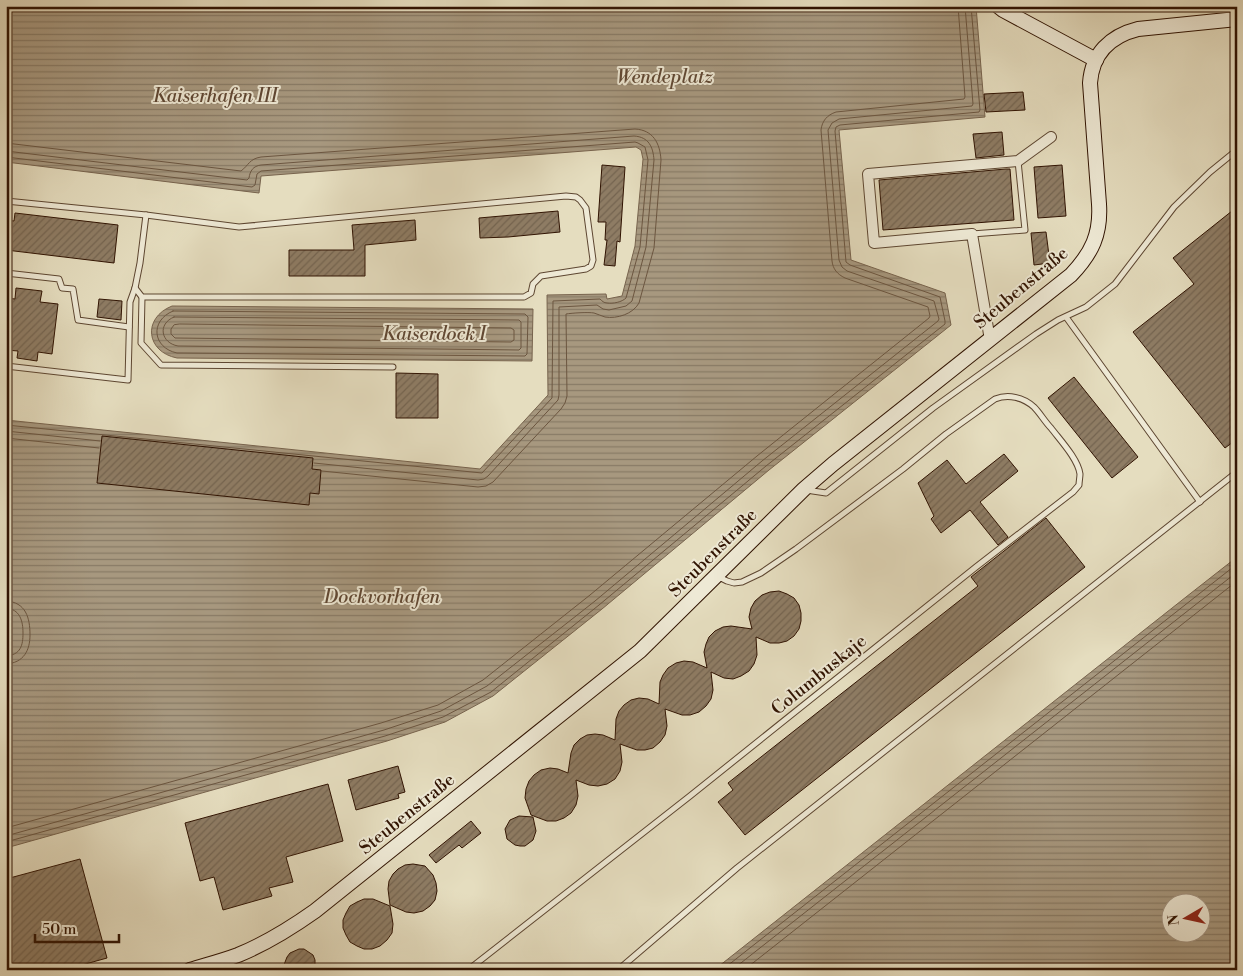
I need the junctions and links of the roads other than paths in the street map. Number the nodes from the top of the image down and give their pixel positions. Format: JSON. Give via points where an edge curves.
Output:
{"nodes":[{"id":1,"x":998,"y":6,"type":"edge"},
{"id":2,"x":1237,"y":19,"type":"edge"},
{"id":3,"x":1096,"y":60,"type":"junction"},
{"id":4,"x":1051,"y":137,"type":"dead end"},
{"id":5,"x":1237,"y":150,"type":"edge"},
{"id":6,"x":1018,"y":161,"type":"junction"},
{"id":7,"x":6,"y":200,"type":"edge"},
{"id":8,"x":146,"y":215,"type":"junction"},
{"id":9,"x":972,"y":234,"type":"junction"},
{"id":10,"x":6,"y":273,"type":"edge"},
{"id":11,"x":134,"y":288,"type":"junction"},
{"id":12,"x":142,"y":297,"type":"junction"},
{"id":13,"x":1066,"y":317,"type":"junction"},
{"id":14,"x":129,"y":327,"type":"junction"},
{"id":15,"x":990,"y":340,"type":"junction"},
{"id":16,"x":6,"y":366,"type":"edge"},
{"id":17,"x":392,"y":367,"type":"dead end"},
{"id":18,"x":1237,"y":472,"type":"edge"},
{"id":19,"x":804,"y":489,"type":"junction"},
{"id":20,"x":1200,"y":502,"type":"junction"},
{"id":21,"x":716,"y":576,"type":"junction"},
{"id":22,"x":190,"y":970,"type":"edge"},
{"id":23,"x":468,"y":970,"type":"edge"},
{"id":24,"x":618,"y":970,"type":"edge"}],
"edges":[{"from":1,"to":3,"type":"street"},
{"from":2,"to":3,"type":"street","via":[[1129,31],[1112,40]]},
{"from":3,"to":15,"type":"street","name":"Steubenstraße","via":[[1090,72],[1100,217],[1095,241],[1071,275]]},
{"from":4,"to":6,"type":"street"},
{"from":5,"to":13,"type":"lane","via":[[1174,207],[1115,284],[1086,307]]},
{"from":6,"to":9,"type":"lane","via":[[1025,230]]},
{"from":6,"to":9,"type":"street","via":[[868,174],[874,242]]},
{"from":7,"to":8,"type":"lane"},
{"from":8,"to":11,"type":"lane"},
{"from":8,"to":12,"type":"lane","via":[[239,227],[576,196],[586,208],[594,260],[586,269],[541,276],[524,297]]},
{"from":9,"to":15,"type":"street"},
{"from":10,"to":14,"type":"lane","via":[[59,279],[62,288],[73,290],[78,320]]},
{"from":11,"to":12,"type":"lane"},
{"from":11,"to":14,"type":"lane"},
{"from":12,"to":17,"type":"lane","via":[[141,343],[161,365]]},
{"from":13,"to":19,"type":"lane","via":[[1036,334],[933,408],[826,493]]},
{"from":13,"to":20,"type":"lane"},
{"from":14,"to":16,"type":"lane","via":[[128,380]]},
{"from":15,"to":19,"type":"street","name":"Steubenstraße"},
{"from":18,"to":20,"type":"lane"},
{"from":19,"to":21,"type":"street","name":"Steubenstraße"},
{"from":20,"to":24,"type":"lane","via":[[737,868]]},
{"from":21,"to":22,"type":"street","name":"Steubenstraße","via":[[640,651],[315,911],[259,945]]},
{"from":21,"to":23,"type":"lane","name":"Columbuskaje","via":[[734,583],[761,573],[946,434],[1001,397],[1010,396],[1034,407],[1071,453],[1080,472],[1079,485],[1073,492]]}]}
